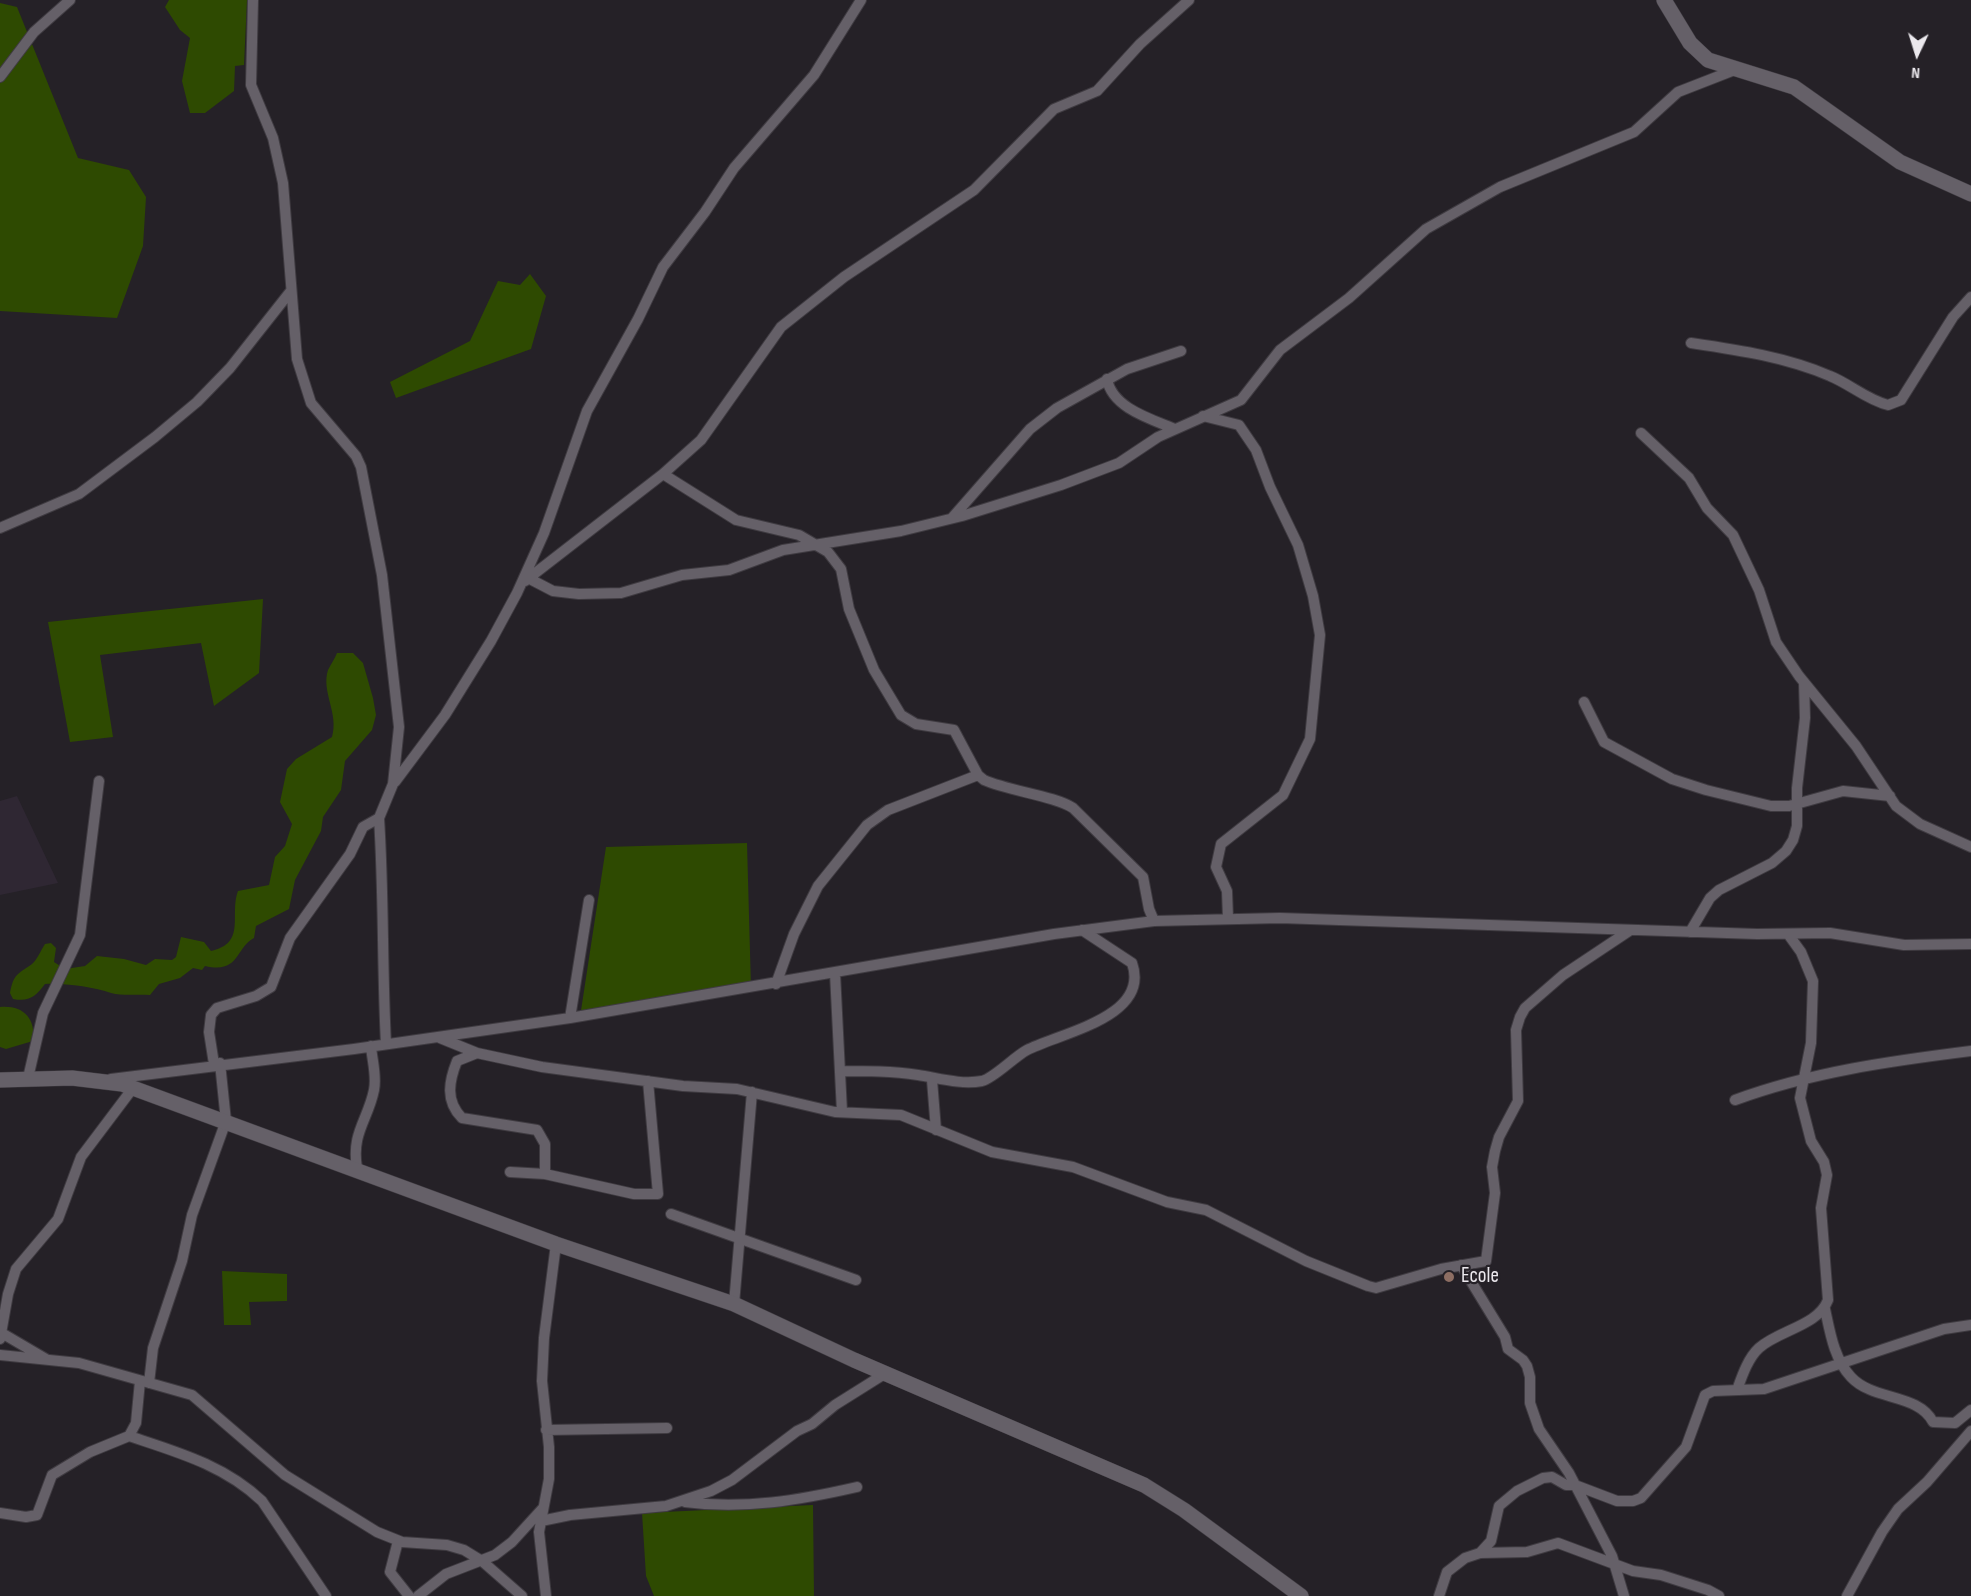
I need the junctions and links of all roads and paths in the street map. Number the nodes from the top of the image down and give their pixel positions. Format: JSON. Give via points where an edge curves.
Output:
{"nodes":[{"id":1,"x":70,"y":0,"type":"edge"},
{"id":2,"x":253,"y":0,"type":"edge"},
{"id":3,"x":861,"y":0,"type":"edge"},
{"id":4,"x":1189,"y":0,"type":"edge"},
{"id":5,"x":1664,"y":0,"type":"edge"},
{"id":6,"x":1737,"y":69,"type":"junction"},
{"id":7,"x":0,"y":77,"type":"edge"},
{"id":8,"x":1971,"y":194,"type":"edge"},
{"id":9,"x":290,"y":292,"type":"junction"},
{"id":10,"x":1971,"y":297,"type":"edge"},
{"id":11,"x":1691,"y":343,"type":"dead end"},
{"id":12,"x":1181,"y":351,"type":"dead end"},
{"id":13,"x":1107,"y":379,"type":"junction"},
{"id":14,"x":1203,"y":416,"type":"junction"},
{"id":15,"x":1175,"y":429,"type":"junction"},
{"id":16,"x":1641,"y":433,"type":"dead end"},
{"id":17,"x":663,"y":474,"type":"junction"},
{"id":18,"x":952,"y":518,"type":"junction"},
{"id":19,"x":0,"y":528,"type":"edge"},
{"id":20,"x":815,"y":544,"type":"junction"},
{"id":21,"x":525,"y":580,"type":"junction"},
{"id":22,"x":1804,"y":682,"type":"junction"},
{"id":23,"x":1584,"y":702,"type":"dead end"},
{"id":24,"x":978,"y":775,"type":"junction"},
{"id":25,"x":99,"y":781,"type":"dead end"},
{"id":26,"x":393,"y":784,"type":"junction"},
{"id":27,"x":1890,"y":796,"type":"junction"},
{"id":28,"x":1798,"y":804,"type":"junction"},
{"id":29,"x":379,"y":818,"type":"junction"},
{"id":30,"x":1971,"y":847,"type":"edge"},
{"id":31,"x":589,"y":900,"type":"dead end"},
{"id":32,"x":1228,"y":918,"type":"junction"},
{"id":33,"x":1154,"y":921,"type":"junction"},
{"id":34,"x":1082,"y":930,"type":"junction"},
{"id":35,"x":1629,"y":930,"type":"junction"},
{"id":36,"x":1690,"y":932,"type":"junction"},
{"id":37,"x":1788,"y":934,"type":"junction"},
{"id":38,"x":1970,"y":944,"type":"edge"},
{"id":39,"x":835,"y":973,"type":"junction"},
{"id":40,"x":776,"y":984,"type":"junction"},
{"id":41,"x":570,"y":1018,"type":"junction"},
{"id":42,"x":439,"y":1037,"type":"junction"},
{"id":43,"x":386,"y":1044,"type":"junction"},
{"id":44,"x":371,"y":1046,"type":"junction"},
{"id":45,"x":1971,"y":1051,"type":"edge"},
{"id":46,"x":477,"y":1053,"type":"junction"},
{"id":47,"x":217,"y":1064,"type":"junction"},
{"id":48,"x":840,"y":1071,"type":"junction"},
{"id":49,"x":28,"y":1078,"type":"junction"},
{"id":50,"x":1804,"y":1078,"type":"junction"},
{"id":51,"x":0,"y":1080,"type":"edge"},
{"id":52,"x":102,"y":1080,"type":"junction"},
{"id":53,"x":932,"y":1080,"type":"junction"},
{"id":54,"x":648,"y":1081,"type":"junction"},
{"id":55,"x":133,"y":1088,"type":"junction"},
{"id":56,"x":752,"y":1092,"type":"junction"},
{"id":57,"x":1735,"y":1100,"type":"dead end"},
{"id":58,"x":842,"y":1112,"type":"junction"},
{"id":59,"x":226,"y":1121,"type":"junction"},
{"id":60,"x":936,"y":1130,"type":"junction"},
{"id":61,"x":357,"y":1168,"type":"junction"},
{"id":62,"x":510,"y":1172,"type":"dead end"},
{"id":63,"x":545,"y":1174,"type":"junction"},
{"id":64,"x":671,"y":1214,"type":"dead end"},
{"id":65,"x":742,"y":1239,"type":"junction"},
{"id":66,"x":556,"y":1244,"type":"junction"},
{"id":67,"x":1461,"y":1265,"type":"junction"},
{"id":68,"x":856,"y":1280,"type":"dead end"},
{"id":69,"x":734,"y":1304,"type":"junction"},
{"id":70,"x":1825,"y":1309,"type":"junction"},
{"id":71,"x":1971,"y":1325,"type":"edge"},
{"id":72,"x":1,"y":1334,"type":"edge"},
{"id":73,"x":0,"y":1355,"type":"edge"},
{"id":74,"x":47,"y":1359,"type":"junction"},
{"id":75,"x":1841,"y":1364,"type":"junction"},
{"id":76,"x":886,"y":1373,"type":"junction"},
{"id":77,"x":144,"y":1382,"type":"junction"},
{"id":78,"x":1737,"y":1390,"type":"junction"},
{"id":79,"x":1971,"y":1410,"type":"edge"},
{"id":80,"x":667,"y":1428,"type":"dead end"},
{"id":81,"x":546,"y":1430,"type":"junction"},
{"id":82,"x":1971,"y":1431,"type":"edge"},
{"id":83,"x":129,"y":1437,"type":"junction"},
{"id":84,"x":1575,"y":1485,"type":"junction"},
{"id":85,"x":857,"y":1487,"type":"dead end"},
{"id":86,"x":683,"y":1502,"type":"junction"},
{"id":87,"x":544,"y":1507,"type":"junction"},
{"id":88,"x":0,"y":1514,"type":"edge"},
{"id":89,"x":541,"y":1521,"type":"junction"},
{"id":90,"x":398,"y":1541,"type":"junction"},
{"id":91,"x":1480,"y":1553,"type":"junction"},
{"id":92,"x":482,"y":1561,"type":"junction"},
{"id":93,"x":1615,"y":1564,"type":"junction"},
{"id":94,"x":1298,"y":1595,"type":"edge"},
{"id":95,"x":326,"y":1596,"type":"edge"},
{"id":96,"x":409,"y":1596,"type":"edge"},
{"id":97,"x":418,"y":1596,"type":"edge"},
{"id":98,"x":522,"y":1596,"type":"edge"},
{"id":99,"x":546,"y":1596,"type":"edge"},
{"id":100,"x":1439,"y":1596,"type":"edge"},
{"id":101,"x":1624,"y":1596,"type":"edge"},
{"id":102,"x":1719,"y":1596,"type":"edge"},
{"id":103,"x":1847,"y":1596,"type":"edge"}],
"edges":[{"from":1,"to":7,"type":"street","via":[[34,32]]},
{"from":2,"to":9,"type":"street","via":[[251,85],[273,138],[283,183]]},
{"from":3,"to":21,"type":"street","via":[[814,75],[734,168],[663,267],[587,411]]},
{"from":4,"to":17,"type":"street","via":[[1140,44],[1097,92],[1054,109],[974,190],[844,277],[781,327],[701,440]]},
{"from":5,"to":6,"type":"street","via":[[1698,53]]},
{"from":6,"to":8,"type":"street","via":[[1794,87],[1900,162]]},
{"from":6,"to":14,"type":"street","via":[[1678,92],[1634,132],[1500,187],[1426,228],[1349,298],[1280,350],[1241,400]]},
{"from":9,"to":19,"type":"street","via":[[230,368],[155,437],[79,494]]},
{"from":9,"to":26,"type":"street","via":[[297,359],[311,403],[361,467],[382,575],[399,727]]},
{"from":10,"to":11,"type":"street","via":[[1953,317],[1901,400],[1888,405],[1831,376],[1791,362]]},
{"from":12,"to":13,"type":"street"},
{"from":13,"to":15,"type":"street","via":[[1109,392],[1122,404]]},
{"from":13,"to":18,"type":"street","via":[[1030,429]]},
{"from":14,"to":15,"type":"street"},
{"from":14,"to":32,"type":"street","via":[[1239,425],[1256,450],[1298,545],[1314,596],[1320,635],[1310,739],[1305,751],[1283,795],[1221,844],[1216,867],[1227,891]]},
{"from":15,"to":18,"type":"street","via":[[1119,463]]},
{"from":16,"to":22,"type":"street","via":[[1689,478],[1707,508],[1733,535],[1767,611],[1773,636]]},
{"from":17,"to":20,"type":"street","via":[[736,520],[799,535]]},
{"from":17,"to":21,"type":"street"},
{"from":18,"to":20,"type":"street","via":[[901,531]]},
{"from":20,"to":21,"type":"street","via":[[783,550],[729,570],[682,575],[612,594],[553,591]]},
{"from":20,"to":24,"type":"street","via":[[837,561],[856,627],[874,670],[901,715],[916,724],[954,730]]},
{"from":21,"to":26,"type":"street","via":[[445,715]]},
{"from":22,"to":27,"type":"street"},
{"from":22,"to":28,"type":"street"},
{"from":23,"to":28,"type":"street","via":[[1604,742],[1672,779],[1771,806]]},
{"from":24,"to":33,"type":"street","via":[[996,785],[1073,808],[1143,877]]},
{"from":24,"to":40,"type":"street","via":[[888,810],[867,825],[818,886],[794,934]]},
{"from":25,"to":49,"type":"street","via":[[80,935],[43,1013]]},
{"from":26,"to":29,"type":"street"},
{"from":27,"to":28,"type":"street","via":[[1843,791]]},
{"from":27,"to":30,"type":"street","via":[[1904,814]]},
{"from":28,"to":36,"type":"street","via":[[1797,826],[1786,851],[1772,863],[1719,890]]},
{"from":29,"to":43,"type":"street","via":[[385,908]]},
{"from":29,"to":47,"type":"street","via":[[363,827],[350,854],[296,928],[271,987],[217,1008],[211,1015],[209,1032]]},
{"from":31,"to":41,"type":"street"},
{"from":32,"to":33,"type":"street"},
{"from":32,"to":35,"type":"street"},
{"from":33,"to":34,"type":"street"},
{"from":34,"to":39,"type":"street"},
{"from":34,"to":53,"type":"street","via":[[1132,963],[1134,984],[1126,1002],[1079,1029],[1026,1051],[983,1081]]},
{"from":35,"to":36,"type":"street"},
{"from":35,"to":67,"type":"street","via":[[1563,975],[1520,1017],[1516,1030],[1518,1101],[1499,1137],[1492,1167],[1496,1182],[1488,1258]]},
{"from":36,"to":37,"type":"street"},
{"from":37,"to":38,"type":"street","via":[[1830,933],[1904,945]]},
{"from":37,"to":50,"type":"street","via":[[1801,952],[1813,981],[1811,1043]]},
{"from":39,"to":40,"type":"street"},
{"from":39,"to":48,"type":"street"},
{"from":40,"to":41,"type":"street"},
{"from":41,"to":42,"type":"street"},
{"from":42,"to":43,"type":"street"},
{"from":42,"to":46,"type":"street"},
{"from":43,"to":44,"type":"street"},
{"from":44,"to":47,"type":"street"},
{"from":44,"to":61,"type":"street","via":[[375,1085],[358,1134]]},
{"from":45,"to":50,"type":"street"},
{"from":46,"to":54,"type":"street","via":[[542,1067]]},
{"from":46,"to":63,"type":"street","via":[[457,1060],[450,1095],[455,1111],[462,1118],[537,1130],[545,1144]]},
{"from":47,"to":52,"type":"street"},
{"from":47,"to":59,"type":"street"},
{"from":48,"to":53,"type":"street","via":[[873,1070],[921,1075]]},
{"from":48,"to":58,"type":"street"},
{"from":49,"to":51,"type":"street"},
{"from":49,"to":52,"type":"street"},
{"from":50,"to":57,"type":"street"},
{"from":50,"to":70,"type":"street","via":[[1801,1110],[1827,1174],[1821,1208],[1828,1279]]},
{"from":52,"to":55,"type":"street"},
{"from":53,"to":60,"type":"street"},
{"from":54,"to":56,"type":"street"},
{"from":54,"to":63,"type":"street","via":[[658,1194],[634,1194]]},
{"from":55,"to":59,"type":"street"},
{"from":55,"to":72,"type":"street","via":[[81,1158],[58,1220],[16,1269]]},
{"from":56,"to":58,"type":"street"},
{"from":56,"to":65,"type":"street"},
{"from":58,"to":60,"type":"street","via":[[895,1114]]},
{"from":59,"to":61,"type":"street"},
{"from":59,"to":77,"type":"street","via":[[192,1215],[182,1261]]},
{"from":60,"to":67,"type":"street","via":[[992,1152],[1073,1167],[1167,1202],[1206,1210],[1306,1261],[1368,1286],[1376,1288]]},
{"from":61,"to":66,"type":"street"},
{"from":62,"to":63,"type":"street"},
{"from":64,"to":65,"type":"street"},
{"from":65,"to":68,"type":"street"},
{"from":65,"to":69,"type":"street"},
{"from":66,"to":69,"type":"street"},
{"from":66,"to":81,"type":"street","via":[[544,1338]]},
{"from":67,"to":84,"type":"street","via":[[1505,1337],[1508,1349],[1527,1366],[1530,1403],[1539,1429]]},
{"from":69,"to":76,"type":"street"},
{"from":70,"to":75,"type":"street"},
{"from":70,"to":78,"type":"street","via":[[1761,1346]]},
{"from":71,"to":75,"type":"street","via":[[1944,1329]]},
{"from":72,"to":74,"type":"street"},
{"from":73,"to":74,"type":"street"},
{"from":74,"to":77,"type":"street","via":[[79,1363]]},
{"from":75,"to":78,"type":"street","via":[[1764,1389]]},
{"from":75,"to":79,"type":"street","via":[[1866,1388],[1926,1409],[1933,1422],[1955,1423]]},
{"from":76,"to":86,"type":"street","via":[[796,1431],[732,1480]]},
{"from":76,"to":94,"type":"street","via":[[1144,1485]]},
{"from":77,"to":83,"type":"street","via":[[136,1423]]},
{"from":77,"to":90,"type":"street","via":[[192,1395],[285,1475],[377,1533]]},
{"from":78,"to":84,"type":"street","via":[[1705,1395],[1686,1447],[1641,1498],[1617,1501]]},
{"from":80,"to":81,"type":"street"},
{"from":81,"to":87,"type":"street","via":[[549,1479]]},
{"from":82,"to":103,"type":"street","via":[[1898,1509]]},
{"from":83,"to":88,"type":"street","via":[[90,1452],[52,1476],[37,1515]]},
{"from":83,"to":95,"type":"street","via":[[197,1458],[228,1474],[254,1494]]},
{"from":84,"to":91,"type":"street","via":[[1552,1477],[1517,1491],[1499,1506],[1491,1541]]},
{"from":84,"to":93,"type":"street"},
{"from":85,"to":86,"type":"street","via":[[805,1499],[752,1505]]},
{"from":86,"to":89,"type":"street"},
{"from":87,"to":89,"type":"street"},
{"from":87,"to":92,"type":"street","via":[[513,1542]]},
{"from":89,"to":99,"type":"street"},
{"from":90,"to":92,"type":"street","via":[[456,1547]]},
{"from":90,"to":96,"type":"street","via":[[390,1572]]},
{"from":91,"to":93,"type":"street","via":[[1527,1552],[1558,1544]]},
{"from":91,"to":100,"type":"street","via":[[1465,1558],[1447,1572]]},
{"from":92,"to":97,"type":"street","via":[[446,1574]]},
{"from":92,"to":98,"type":"street"},
{"from":93,"to":101,"type":"street"},
{"from":93,"to":102,"type":"street"}]}
